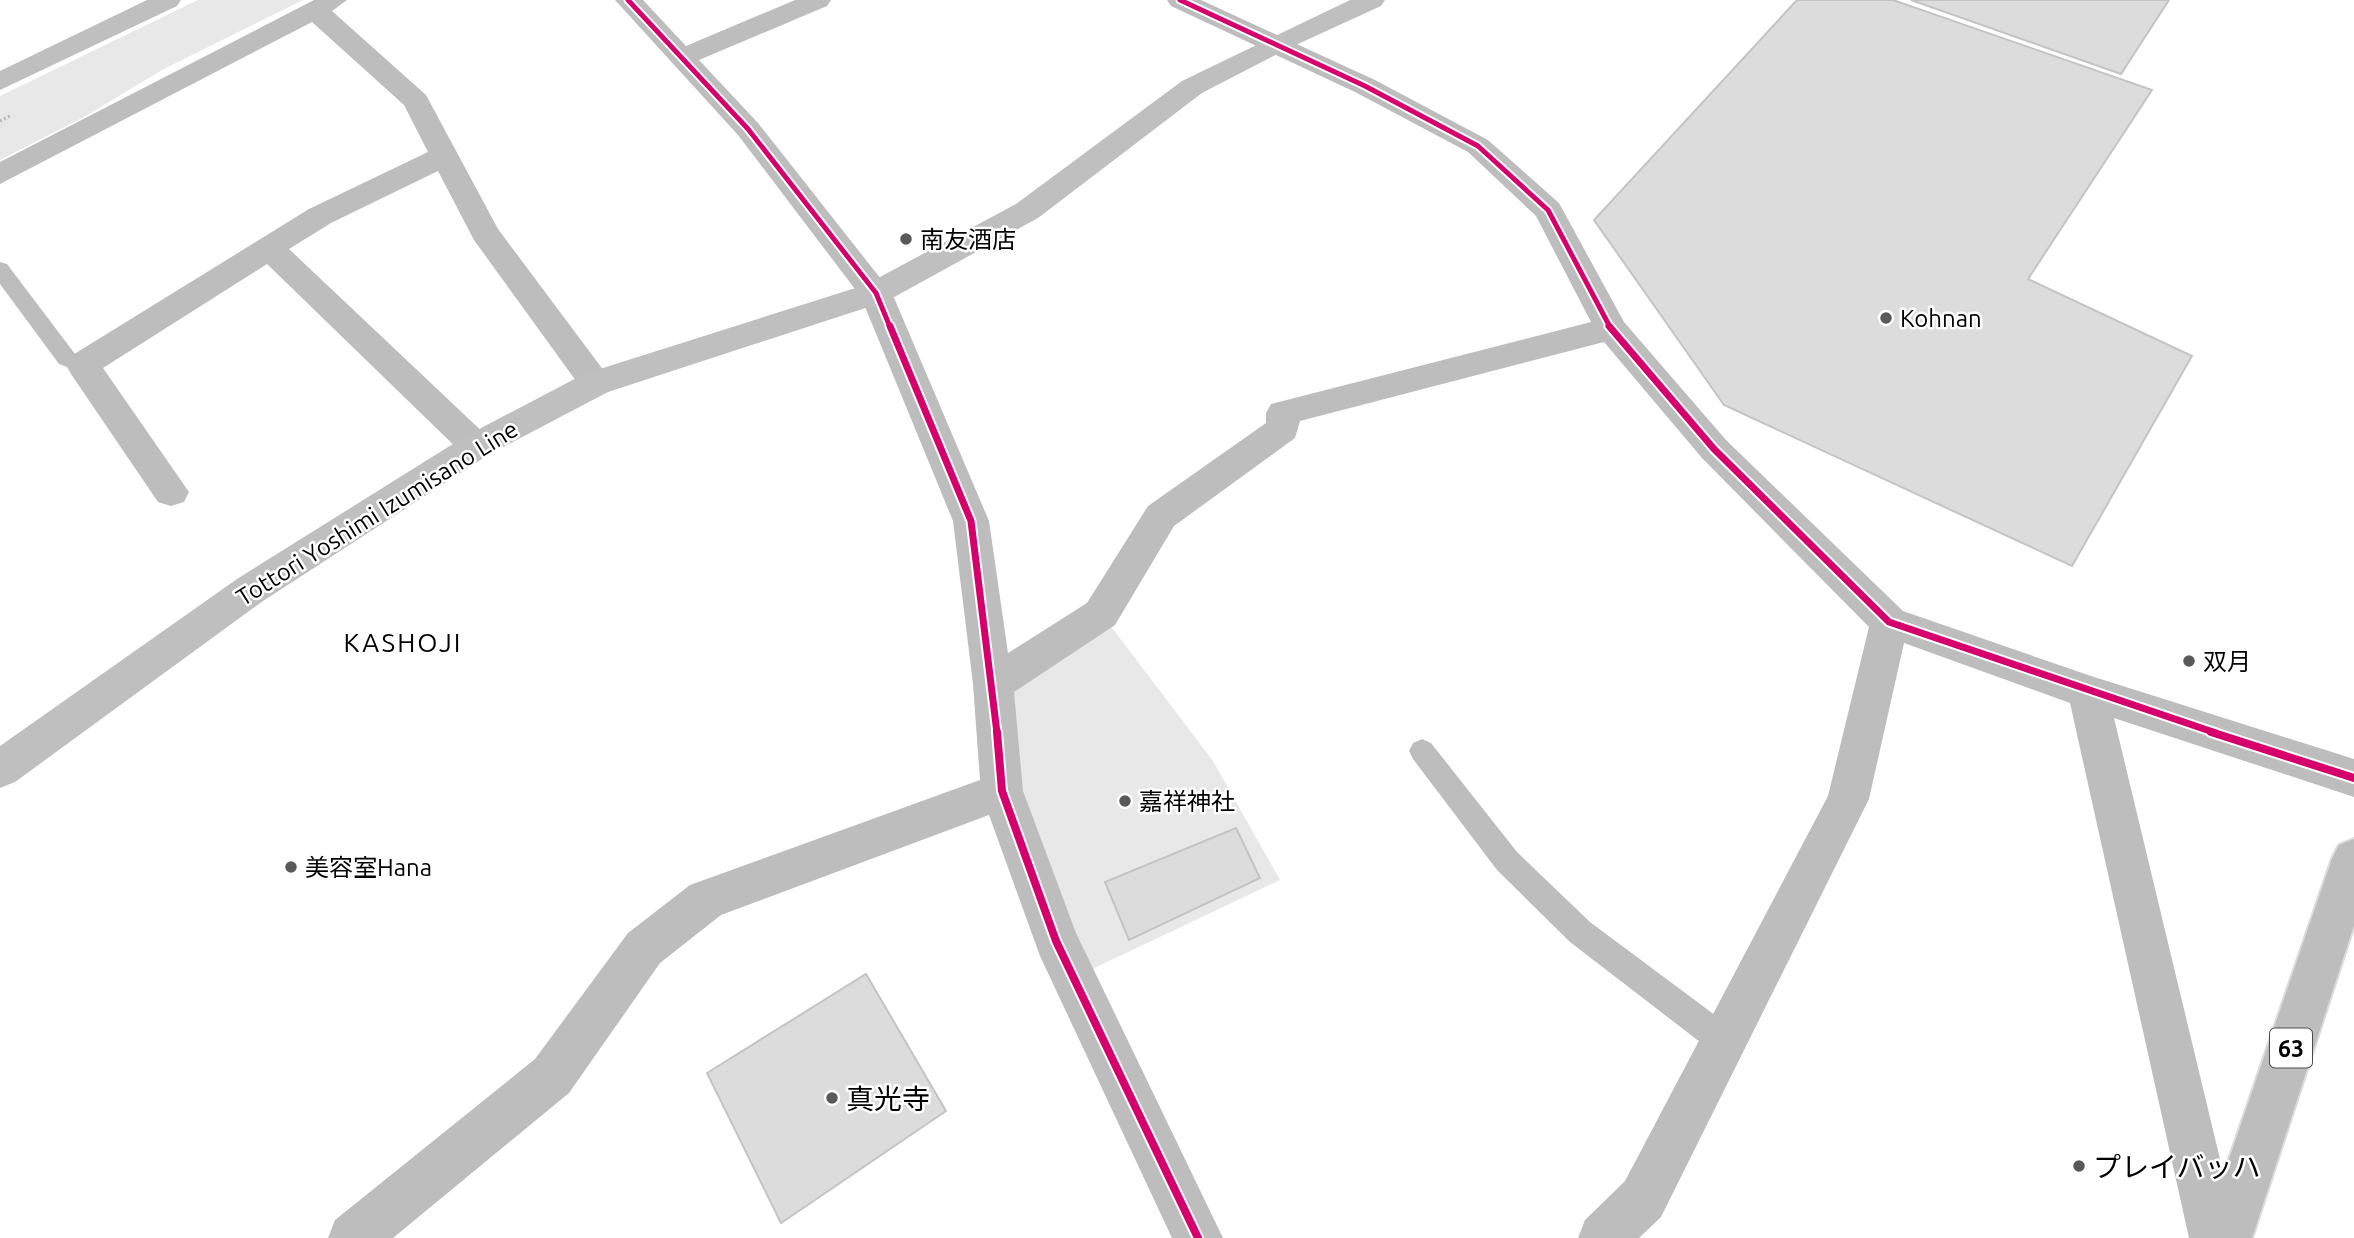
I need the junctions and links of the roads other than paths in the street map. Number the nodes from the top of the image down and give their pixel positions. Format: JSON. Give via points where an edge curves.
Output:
{"nodes":[{"id":1,"x":168,"y":0,"type":"edge"},
{"id":2,"x":628,"y":0,"type":"edge"},
{"id":3,"x":818,"y":0,"type":"edge"},
{"id":4,"x":1180,"y":0,"type":"edge"},
{"id":5,"x":1372,"y":0,"type":"edge"},
{"id":6,"x":324,"y":5,"type":"edge"},
{"id":7,"x":1277,"y":43,"type":"junction"},
{"id":8,"x":684,"y":57,"type":"junction"},
{"id":9,"x":0,"y":82,"type":"edge"},
{"id":10,"x":445,"y":156,"type":"junction"},
{"id":11,"x":0,"y":174,"type":"edge"},
{"id":12,"x":269,"y":248,"type":"junction"},
{"id":13,"x":0,"y":269,"type":"edge"},
{"id":14,"x":876,"y":293,"type":"junction"},
{"id":15,"x":1611,"y":329,"type":"junction"},
{"id":16,"x":83,"y":365,"type":"junction"},
{"id":17,"x":596,"y":383,"type":"junction"},
{"id":18,"x":476,"y":446,"type":"junction"},
{"id":19,"x":170,"y":492,"type":"dead end"},
{"id":20,"x":1889,"y":622,"type":"junction"},
{"id":21,"x":993,"y":684,"type":"junction"},
{"id":22,"x":2088,"y":692,"type":"junction"},
{"id":23,"x":1422,"y":751,"type":"dead end"},
{"id":24,"x":0,"y":769,"type":"edge"},
{"id":25,"x":2354,"y":778,"type":"edge"},
{"id":26,"x":1002,"y":791,"type":"junction"},
{"id":27,"x":2354,"y":859,"type":"edge"},
{"id":28,"x":1724,"y":1041,"type":"junction"},
{"id":29,"x":353,"y":1238,"type":"edge"},
{"id":30,"x":1198,"y":1238,"type":"edge"},
{"id":31,"x":1603,"y":1238,"type":"edge"},
{"id":32,"x":2214,"y":1238,"type":"edge"},
{"id":33,"x":2227,"y":1238,"type":"edge"}],
"edges":[{"from":1,"to":9,"type":"main road"},
{"from":2,"to":8,"type":"street"},
{"from":3,"to":8,"type":"street"},
{"from":4,"to":7,"type":"street"},
{"from":5,"to":7,"type":"main road","name":"Tottori Yoshimi Izumisano Line"},
{"from":6,"to":10,"type":"street","via":[[416,101]]},
{"from":6,"to":11,"type":"street"},
{"from":7,"to":14,"type":"main road","name":"Tottori Yoshimi Izumisano Line","via":[[1192,87],[1027,211]]},
{"from":7,"to":15,"type":"street","via":[[1478,146],[1548,209]]},
{"from":8,"to":14,"type":"street","via":[[748,129]]},
{"from":10,"to":12,"type":"street","via":[[320,216]]},
{"from":10,"to":17,"type":"street","via":[[485,233]]},
{"from":12,"to":16,"type":"street"},
{"from":12,"to":18,"type":"street"},
{"from":13,"to":16,"type":"lane","via":[[67,359]]},
{"from":14,"to":17,"type":"main road","name":"Tottori Yoshimi Izumisano Line"},
{"from":14,"to":21,"type":"street","via":[[971,521]]},
{"from":15,"to":20,"type":"street","via":[[1714,449]]},
{"from":15,"to":21,"type":"street","via":[[1283,412],[1283,429],[1161,516],[1101,614]]},
{"from":16,"to":19,"type":"street"},
{"from":17,"to":18,"type":"main road","name":"Tottori Yoshimi Izumisano Line"},
{"from":18,"to":24,"type":"main road","name":"Tottori Yoshimi Izumisano Line","via":[[250,590]]},
{"from":20,"to":22,"type":"street"},
{"from":20,"to":28,"type":"street","via":[[1848,799]]},
{"from":21,"to":26,"type":"street"},
{"from":22,"to":25,"type":"street"},
{"from":22,"to":32,"type":"street"},
{"from":23,"to":28,"type":"lane","via":[[1507,861],[1580,932]]},
{"from":26,"to":29,"type":"street","via":[[706,900],[644,948],[552,1076]]},
{"from":26,"to":30,"type":"street","via":[[1056,941]]},
{"from":27,"to":33,"type":"street","number":"63"},
{"from":28,"to":31,"type":"street","via":[[1643,1199]]}]}
